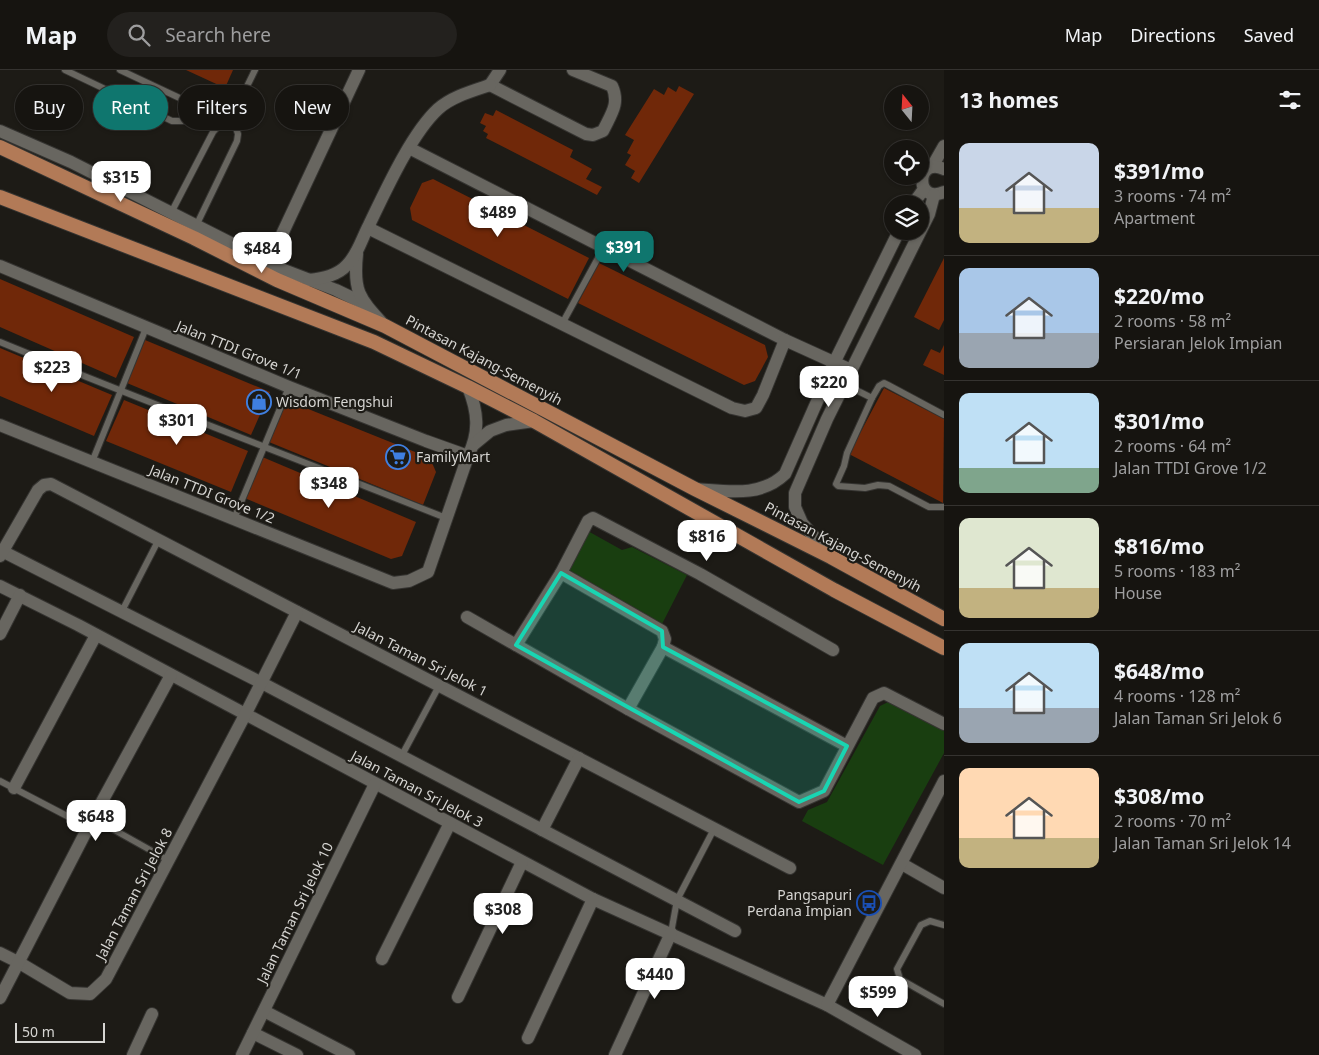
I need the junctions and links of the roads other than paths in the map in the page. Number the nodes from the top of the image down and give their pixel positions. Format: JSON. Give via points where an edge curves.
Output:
{"nodes":[{"id":1,"x":65,"y":70,"type":"edge"},
{"id":2,"x":120,"y":70,"type":"edge"},
{"id":3,"x":255,"y":70,"type":"edge"},
{"id":4,"x":359,"y":70,"type":"edge"},
{"id":5,"x":500,"y":70,"type":"edge"},
{"id":6,"x":573,"y":70,"type":"edge"},
{"id":7,"x":248,"y":85,"type":"edge"},
{"id":8,"x":490,"y":85,"type":"junction"},
{"id":9,"x":215,"y":130,"type":"edge"},
{"id":10,"x":237,"y":130,"type":"edge"},
{"id":11,"x":0,"y":131,"type":"edge"},
{"id":12,"x":944,"y":146,"type":"edge"},
{"id":13,"x":0,"y":147,"type":"edge"},
{"id":14,"x":409,"y":148,"type":"junction"},
{"id":15,"x":938,"y":168,"type":"edge"},
{"id":16,"x":934,"y":192,"type":"edge"},
{"id":17,"x":0,"y":197,"type":"edge"},
{"id":18,"x":171,"y":213,"type":"junction"},
{"id":19,"x":196,"y":226,"type":"junction"},
{"id":20,"x":368,"y":228,"type":"junction"},
{"id":21,"x":895,"y":240,"type":"edge"},
{"id":22,"x":604,"y":247,"type":"junction"},
{"id":23,"x":357,"y":252,"type":"junction"},
{"id":24,"x":269,"y":262,"type":"junction"},
{"id":25,"x":0,"y":266,"type":"edge"},
{"id":26,"x":309,"y":280,"type":"junction"},
{"id":27,"x":363,"y":303,"type":"junction"},
{"id":28,"x":562,"y":324,"type":"junction"},
{"id":29,"x":385,"y":326,"type":"junction"},
{"id":30,"x":146,"y":328,"type":"junction"},
{"id":31,"x":785,"y":340,"type":"junction"},
{"id":32,"x":0,"y":342,"type":"edge"},
{"id":33,"x":834,"y":363,"type":"junction"},
{"id":34,"x":851,"y":370,"type":"junction"},
{"id":35,"x":844,"y":384,"type":"junction"},
{"id":36,"x":289,"y":387,"type":"junction"},
{"id":37,"x":468,"y":387,"type":"junction"},
{"id":38,"x":120,"y":392,"type":"junction"},
{"id":39,"x":872,"y":398,"type":"junction"},
{"id":40,"x":944,"y":415,"type":"edge"},
{"id":41,"x":534,"y":421,"type":"junction"},
{"id":42,"x":0,"y":425,"type":"edge"},
{"id":43,"x":264,"y":446,"type":"junction"},
{"id":44,"x":471,"y":450,"type":"junction"},
{"id":45,"x":92,"y":462,"type":"junction"},
{"id":46,"x":695,"y":489,"type":"junction"},
{"id":47,"x":38,"y":490,"type":"joint"},
{"id":48,"x":944,"y":507,"type":"edge"},
{"id":49,"x":446,"y":518,"type":"junction"},
{"id":50,"x":234,"y":519,"type":"junction"},
{"id":51,"x":159,"y":539,"type":"junction"},
{"id":52,"x":1,"y":554,"type":"edge"},
{"id":53,"x":831,"y":557,"type":"junction"},
{"id":54,"x":561,"y":573,"type":"junction"},
{"id":55,"x":0,"y":586,"type":"edge"},
{"id":56,"x":20,"y":595,"type":"junction"},
{"id":57,"x":296,"y":612,"type":"junction"},
{"id":58,"x":121,"y":613,"type":"junction"},
{"id":59,"x":467,"y":617,"type":"dead end"},
{"id":60,"x":944,"y":619,"type":"edge"},
{"id":61,"x":0,"y":634,"type":"edge"},
{"id":62,"x":96,"y":635,"type":"junction"},
{"id":63,"x":516,"y":645,"type":"junction"},
{"id":64,"x":663,"y":647,"type":"junction"},
{"id":65,"x":944,"y":648,"type":"edge"},
{"id":66,"x":834,"y":650,"type":"dead end"},
{"id":67,"x":171,"y":675,"type":"junction"},
{"id":68,"x":260,"y":682,"type":"junction"},
{"id":69,"x":439,"y":686,"type":"junction"},
{"id":70,"x":628,"y":709,"type":"junction"},
{"id":71,"x":245,"y":714,"type":"junction"},
{"id":72,"x":944,"y":724,"type":"edge"},
{"id":73,"x":848,"y":746,"type":"junction"},
{"id":74,"x":401,"y":757,"type":"junction"},
{"id":75,"x":579,"y":758,"type":"junction"},
{"id":76,"x":944,"y":781,"type":"edge"},
{"id":77,"x":0,"y":782,"type":"edge"},
{"id":78,"x":376,"y":784,"type":"junction"},
{"id":79,"x":14,"y":788,"type":"junction"},
{"id":80,"x":91,"y":823,"type":"junction"},
{"id":81,"x":450,"y":823,"type":"junction"},
{"id":82,"x":714,"y":829,"type":"junction"},
{"id":83,"x":542,"y":830,"type":"junction"},
{"id":84,"x":168,"y":860,"type":"junction"},
{"id":85,"x":522,"y":862,"type":"junction"},
{"id":86,"x":902,"y":864,"type":"junction"},
{"id":87,"x":790,"y":868,"type":"dead end"},
{"id":88,"x":944,"y":888,"type":"edge"},
{"id":89,"x":593,"y":899,"type":"junction"},
{"id":90,"x":677,"y":900,"type":"junction"},
{"id":91,"x":944,"y":925,"type":"edge"},
{"id":92,"x":735,"y":931,"type":"dead end"},
{"id":93,"x":671,"y":933,"type":"junction"},
{"id":94,"x":0,"y":954,"type":"edge"},
{"id":95,"x":382,"y":959,"type":"dead end"},
{"id":96,"x":18,"y":962,"type":"junction"},
{"id":97,"x":458,"y":997,"type":"dead end"},
{"id":98,"x":0,"y":998,"type":"edge"},
{"id":99,"x":944,"y":1004,"type":"edge"},
{"id":100,"x":827,"y":1005,"type":"junction"},
{"id":101,"x":264,"y":1011,"type":"junction"},
{"id":102,"x":152,"y":1014,"type":"dead end"},
{"id":103,"x":253,"y":1033,"type":"junction"},
{"id":104,"x":528,"y":1038,"type":"dead end"},
{"id":105,"x":133,"y":1055,"type":"edge"},
{"id":106,"x":242,"y":1055,"type":"edge"},
{"id":107,"x":297,"y":1055,"type":"edge"},
{"id":108,"x":349,"y":1055,"type":"edge"},
{"id":109,"x":615,"y":1055,"type":"edge"},
{"id":110,"x":914,"y":1055,"type":"edge"}],
"edges":[{"from":1,"to":2,"type":"lane","via":[[172,121],[182,121],[189,114],[190,107],[186,101]]},
{"from":3,"to":7,"type":"lane"},
{"from":4,"to":24,"type":"street"},
{"from":5,"to":8,"type":"street"},
{"from":6,"to":8,"type":"street","via":[[612,86],[616,95],[616,103],[603,131],[593,135]]},
{"from":8,"to":14,"type":"street","via":[[444,104]]},
{"from":9,"to":18,"type":"lane"},
{"from":10,"to":19,"type":"lane","via":[[237,141]]},
{"from":11,"to":18,"type":"street","via":[[71,162]]},
{"from":12,"to":15,"type":"street"},
{"from":13,"to":29,"type":"highway","name":"Pintasan Kajang-Semenyih","via":[[278,280]]},
{"from":14,"to":20,"type":"street"},
{"from":14,"to":22,"type":"street"},
{"from":15,"to":16,"type":"street","via":[[924,173],[922,179]]},
{"from":16,"to":34,"type":"street","via":[[930,214]]},
{"from":17,"to":37,"type":"highway","via":[[374,342]]},
{"from":18,"to":19,"type":"street"},
{"from":19,"to":24,"type":"street"},
{"from":20,"to":23,"type":"street"},
{"from":20,"to":28,"type":"street"},
{"from":21,"to":33,"type":"street"},
{"from":22,"to":28,"type":"lane"},
{"from":22,"to":31,"type":"street"},
{"from":23,"to":26,"type":"street","via":[[336,274]]},
{"from":23,"to":27,"type":"street","via":[[354,275]]},
{"from":24,"to":26,"type":"street"},
{"from":25,"to":30,"type":"street","name":"Jalan TTDI Grove 1/1"},
{"from":26,"to":27,"type":"street"},
{"from":27,"to":29,"type":"street"},
{"from":28,"to":31,"type":"street","via":[[732,408],[745,411],[756,408]]},
{"from":29,"to":46,"type":"highway","name":"Pintasan Kajang-Semenyih"},
{"from":30,"to":36,"type":"street","name":"Jalan TTDI Grove 1/1"},
{"from":30,"to":38,"type":"lane"},
{"from":31,"to":33,"type":"street"},
{"from":32,"to":38,"type":"lane"},
{"from":33,"to":34,"type":"street"},
{"from":33,"to":46,"type":"street","via":[[785,474],[764,488],[751,491]]},
{"from":34,"to":35,"type":"street"},
{"from":35,"to":39,"type":"lane"},
{"from":35,"to":53,"type":"street","via":[[795,492],[794,507],[802,523]]},
{"from":36,"to":43,"type":"lane"},
{"from":36,"to":44,"type":"street","name":"Jalan TTDI Grove 1/1","via":[[426,441]]},
{"from":37,"to":41,"type":"highway"},
{"from":37,"to":44,"type":"street","name":"Jalan TTDI Grove 1/2","via":[[475,404],[477,422]]},
{"from":38,"to":43,"type":"lane"},
{"from":38,"to":45,"type":"lane"},
{"from":39,"to":40,"type":"lane","via":[[884,384]]},
{"from":39,"to":48,"type":"lane","via":[[846,453],[836,484],[865,488],[889,486],[929,507]]},
{"from":41,"to":44,"type":"street","via":[[490,431]]},
{"from":41,"to":65,"type":"highway","via":[[834,590]]},
{"from":42,"to":45,"type":"street","name":"Jalan TTDI Grove 1/2"},
{"from":43,"to":49,"type":"lane"},
{"from":43,"to":50,"type":"lane"},
{"from":44,"to":49,"type":"street","name":"Jalan TTDI Grove 1/2"},
{"from":45,"to":50,"type":"street","name":"Jalan TTDI Grove 1/2"},
{"from":46,"to":53,"type":"highway","name":"Pintasan Kajang-Semenyih"},
{"from":47,"to":51,"type":"street","name":"Jalan Taman Sri Jelok 1","via":[[51,484]]},
{"from":47,"to":52,"type":"street","name":"Jalan Taman Sri Jelok 3"},
{"from":49,"to":50,"type":"street","name":"Jalan TTDI Grove 1/2","via":[[428,572],[394,584]]},
{"from":51,"to":57,"type":"street","name":"Jalan Taman Sri Jelok 1"},
{"from":51,"to":58,"type":"lane"},
{"from":52,"to":58,"type":"street","name":"Jalan Taman Sri Jelok 3"},
{"from":53,"to":60,"type":"highway","name":"Pintasan Kajang-Semenyih"},
{"from":54,"to":63,"type":"street"},
{"from":54,"to":64,"type":"street","via":[[662,631]]},
{"from":54,"to":66,"type":"street","via":[[588,521],[593,518]]},
{"from":55,"to":56,"type":"street","name":"Jalan Taman Sri Jelok 3"},
{"from":56,"to":61,"type":"street"},
{"from":56,"to":62,"type":"street","name":"Jalan Taman Sri Jelok 3"},
{"from":57,"to":68,"type":"street","name":"Jalan Taman Sri Jelok 8"},
{"from":57,"to":69,"type":"street","name":"Jalan Taman Sri Jelok 1"},
{"from":58,"to":68,"type":"street","name":"Jalan Taman Sri Jelok 3"},
{"from":59,"to":63,"type":"street"},
{"from":62,"to":67,"type":"street","name":"Jalan Taman Sri Jelok 3"},
{"from":62,"to":79,"type":"street"},
{"from":63,"to":70,"type":"street"},
{"from":64,"to":70,"type":"street"},
{"from":64,"to":73,"type":"street"},
{"from":67,"to":71,"type":"street","name":"Jalan Taman Sri Jelok 3"},
{"from":67,"to":80,"type":"street"},
{"from":68,"to":71,"type":"street","name":"Jalan Taman Sri Jelok 8"},
{"from":68,"to":74,"type":"street","name":"Jalan Taman Sri Jelok 3"},
{"from":69,"to":74,"type":"lane"},
{"from":69,"to":75,"type":"street","name":"Jalan Taman Sri Jelok 1"},
{"from":70,"to":73,"type":"street","via":[[799,802],[824,791]]},
{"from":71,"to":78,"type":"street","name":"Jalan Taman Sri Jelok 3"},
{"from":71,"to":84,"type":"street","name":"Jalan Taman Sri Jelok 8"},
{"from":72,"to":73,"type":"street","via":[[884,693],[873,698]]},
{"from":74,"to":83,"type":"street","name":"Jalan Taman Sri Jelok 3"},
{"from":75,"to":82,"type":"street","name":"Jalan Taman Sri Jelok 1"},
{"from":75,"to":83,"type":"street"},
{"from":76,"to":86,"type":"street"},
{"from":77,"to":79,"type":"lane"},
{"from":78,"to":81,"type":"street","name":"Jalan Taman Sri Jelok 3"},
{"from":78,"to":101,"type":"street","name":"Jalan Taman Sri Jelok 10"},
{"from":79,"to":80,"type":"lane"},
{"from":80,"to":84,"type":"lane"},
{"from":80,"to":96,"type":"street"},
{"from":81,"to":85,"type":"street","name":"Jalan Taman Sri Jelok 3"},
{"from":81,"to":95,"type":"street"},
{"from":82,"to":87,"type":"street","name":"Jalan Taman Sri Jelok 1"},
{"from":82,"to":90,"type":"lane"},
{"from":83,"to":90,"type":"street","name":"Jalan Taman Sri Jelok 3"},
{"from":84,"to":96,"type":"street","name":"Jalan Taman Sri Jelok 8","via":[[106,979],[90,994],[70,993]]},
{"from":85,"to":89,"type":"street","name":"Jalan Taman Sri Jelok 3"},
{"from":85,"to":97,"type":"street"},
{"from":86,"to":88,"type":"street"},
{"from":86,"to":100,"type":"street"},
{"from":89,"to":93,"type":"street","name":"Jalan Taman Sri Jelok 3"},
{"from":89,"to":104,"type":"street"},
{"from":90,"to":92,"type":"street","name":"Jalan Taman Sri Jelok 3"},
{"from":90,"to":93,"type":"lane"},
{"from":91,"to":99,"type":"lane","via":[[930,921],[921,925],[897,969],[900,979]]},
{"from":93,"to":100,"type":"street","name":"Jalan Taman Sri Jelok 3"},
{"from":93,"to":109,"type":"street"},
{"from":94,"to":96,"type":"street","name":"Jalan Taman Sri Jelok 8"},
{"from":96,"to":98,"type":"street"},
{"from":100,"to":110,"type":"street","name":"Jalan Taman Sri Jelok 3"},
{"from":101,"to":103,"type":"street","name":"Jalan Taman Sri Jelok 10"},
{"from":101,"to":108,"type":"street"},
{"from":102,"to":105,"type":"street"},
{"from":103,"to":106,"type":"street","name":"Jalan Taman Sri Jelok 10"},
{"from":103,"to":107,"type":"street"}]}
